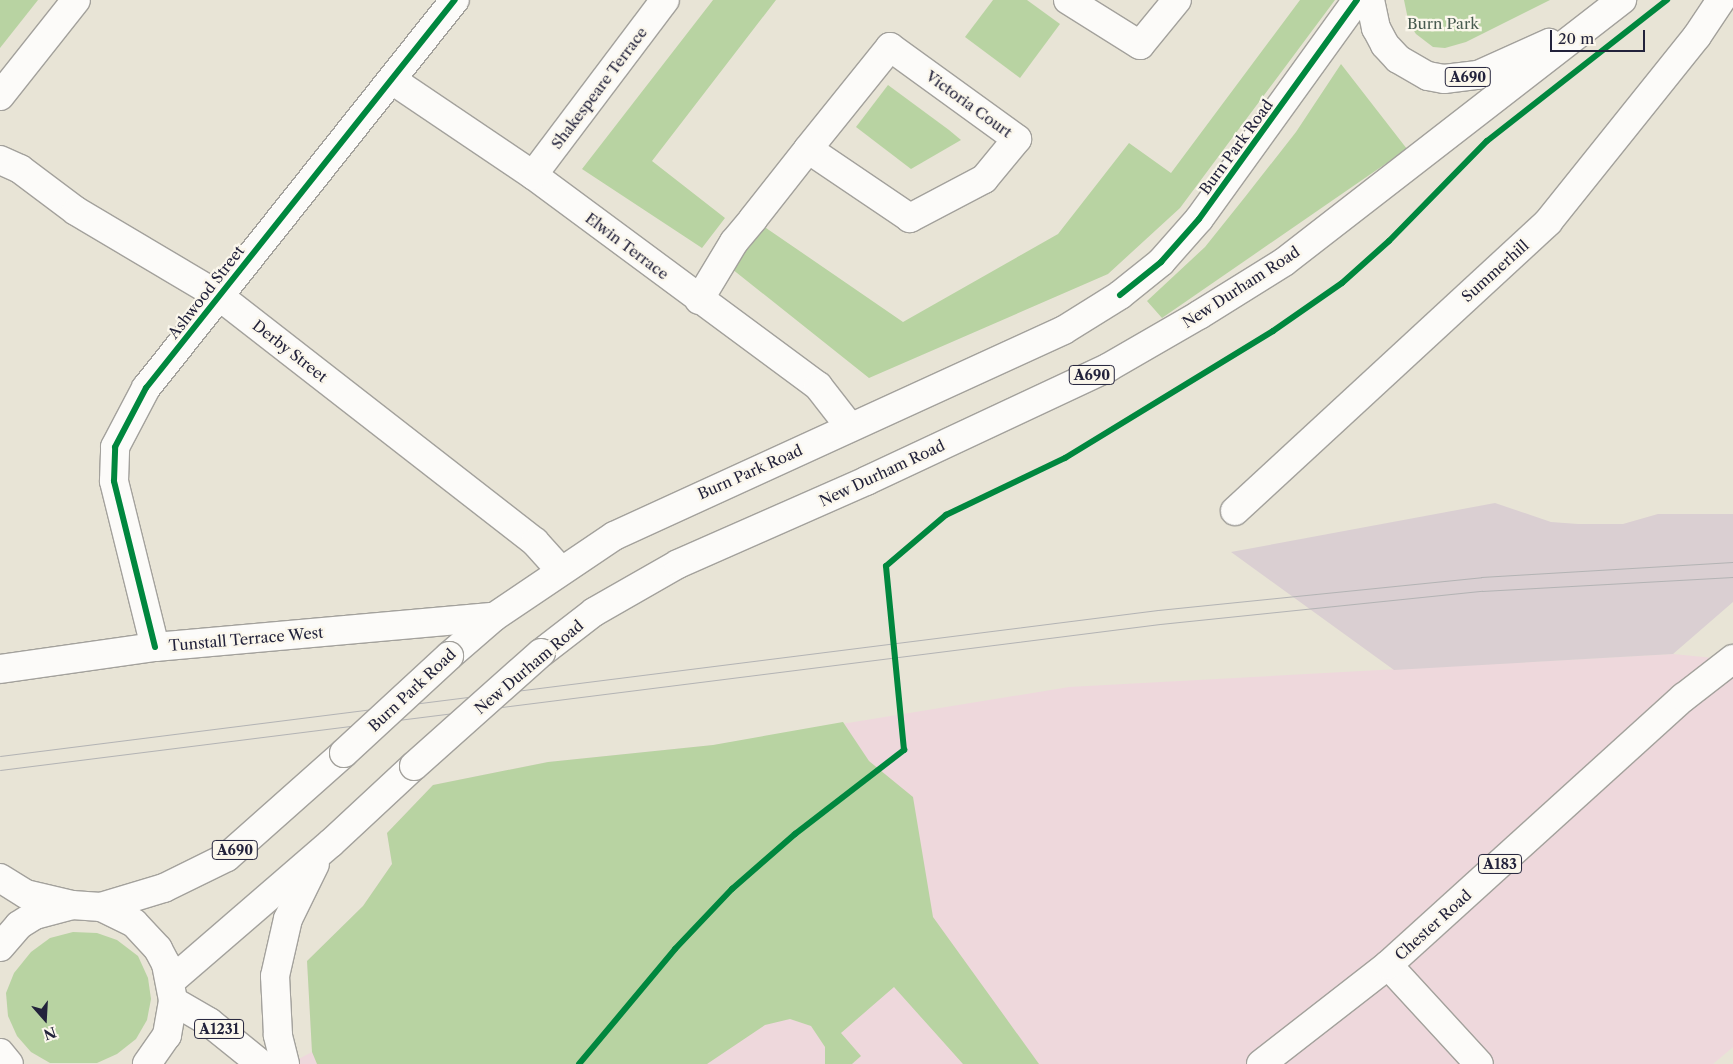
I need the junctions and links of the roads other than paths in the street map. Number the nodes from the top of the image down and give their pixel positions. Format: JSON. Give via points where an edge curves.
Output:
{"nodes":[{"id":1,"x":76,"y":0,"type":"edge"},
{"id":2,"x":455,"y":0,"type":"edge"},
{"id":3,"x":665,"y":0,"type":"edge"},
{"id":4,"x":1068,"y":0,"type":"edge"},
{"id":5,"x":1176,"y":0,"type":"edge"},
{"id":6,"x":1357,"y":0,"type":"edge"},
{"id":7,"x":1370,"y":0,"type":"edge"},
{"id":8,"x":1622,"y":0,"type":"edge"},
{"id":9,"x":1721,"y":0,"type":"edge"},
{"id":10,"x":1598,"y":19,"type":"junction"},
{"id":11,"x":392,"y":80,"type":"junction"},
{"id":12,"x":0,"y":96,"type":"edge"},
{"id":13,"x":808,"y":149,"type":"junction"},
{"id":14,"x":0,"y":160,"type":"edge"},
{"id":15,"x":532,"y":175,"type":"junction"},
{"id":16,"x":219,"y":296,"type":"junction"},
{"id":17,"x":699,"y":300,"type":"junction"},
{"id":18,"x":850,"y":427,"type":"junction"},
{"id":19,"x":1235,"y":511,"type":"dead end"},
{"id":20,"x":560,"y":570,"type":"junction"},
{"id":21,"x":494,"y":617,"type":"junction"},
{"id":22,"x":155,"y":647,"type":"junction"},
{"id":23,"x":1733,"y":658,"type":"edge"},
{"id":24,"x":0,"y":669,"type":"edge"},
{"id":25,"x":331,"y":843,"type":"junction"},
{"id":26,"x":0,"y":878,"type":"edge"},
{"id":27,"x":72,"y":905,"type":"junction"},
{"id":28,"x":101,"y":907,"type":"junction"},
{"id":29,"x":0,"y":947,"type":"edge"},
{"id":30,"x":1388,"y":965,"type":"junction"},
{"id":31,"x":172,"y":991,"type":"junction"},
{"id":32,"x":0,"y":1053,"type":"edge"},
{"id":33,"x":9,"y":1064,"type":"edge"},
{"id":34,"x":147,"y":1064,"type":"edge"},
{"id":35,"x":261,"y":1064,"type":"edge"},
{"id":36,"x":285,"y":1064,"type":"edge"},
{"id":37,"x":1261,"y":1064,"type":"edge"},
{"id":38,"x":1479,"y":1064,"type":"edge"}],
"edges":[{"from":1,"to":12,"type":"main road"},
{"from":2,"to":11,"type":"main road","name":"Ashwood Street"},
{"from":3,"to":15,"type":"main road","name":"Shakespeare Terrace"},
{"from":4,"to":5,"type":"main road","via":[[1140,45]]},
{"from":6,"to":18,"type":"main road","name":"Burn Park Road","number":"A690","via":[[1199,219],[1161,262],[1120,295],[1064,330]]},
{"from":7,"to":10,"type":"main road","number":"A690","via":[[1376,28],[1398,59],[1420,72],[1444,79],[1461,79],[1496,68]]},
{"from":8,"to":10,"type":"main road","name":"New Durham Road","number":"A690"},
{"from":9,"to":19,"type":"main road","name":"Summerhill","via":[[1697,36],[1548,222]]},
{"from":10,"to":25,"type":"main road","name":"New Durham Road","number":"A690","bridge":true,"via":[[1299,251],[1200,315],[1109,367],[866,481],[678,564],[594,612],[541,653]]},
{"from":11,"to":15,"type":"main road","name":"Elwin Terrace"},
{"from":11,"to":16,"type":"main road","name":"Ashwood Street"},
{"from":13,"to":13,"type":"main road","name":"Victoria Court","via":[[890,47],[1017,139],[984,179],[910,218]]},
{"from":13,"to":17,"type":"main road","name":"Victoria Court","via":[[734,242]]},
{"from":14,"to":16,"type":"main road","name":"Derby Street","via":[[20,169],[76,211]]},
{"from":15,"to":17,"type":"main road","name":"Elwin Terrace"},
{"from":16,"to":20,"type":"main road","name":"Derby Street","via":[[535,542]]},
{"from":16,"to":22,"type":"main road","name":"Ashwood Street","via":[[146,388],[115,447],[114,481]]},
{"from":17,"to":18,"type":"main road","name":"Elwin Terrace","via":[[818,386]]},
{"from":18,"to":20,"type":"main road","name":"Burn Park Road","number":"A690","via":[[614,536]]},
{"from":20,"to":21,"type":"main road","name":"Burn Park Road","number":"A690"},
{"from":21,"to":22,"type":"main road","name":"Tunstall Terrace West"},
{"from":21,"to":28,"type":"main road","name":"Burn Park Road","number":"A690","bridge":true,"via":[[227,856],[164,888]]},
{"from":22,"to":24,"type":"main road","name":"Tunstall Terrace West"},
{"from":23,"to":30,"type":"main road","name":"Chester Road","number":"A183","via":[[1684,697]]},
{"from":25,"to":31,"type":"main road","name":"New Durham Road","number":"A690"},
{"from":25,"to":36,"type":"main road","via":[[299,891],[280,946],[275,1005]]},
{"from":26,"to":27,"type":"main road","via":[[26,894]]},
{"from":27,"to":28,"type":"main road"},
{"from":27,"to":29,"type":"main road","via":[[35,915],[19,925]]},
{"from":28,"to":31,"type":"main road","via":[[134,923],[147,935],[158,949]]},
{"from":30,"to":37,"type":"main road","name":"Chester Road","number":"A183"},
{"from":30,"to":38,"type":"main road"},
{"from":31,"to":34,"type":"main road","number":"A1231","via":[[167,1035]]},
{"from":31,"to":35,"type":"main road","number":"A1231"},
{"from":32,"to":33,"type":"main road"}]}
